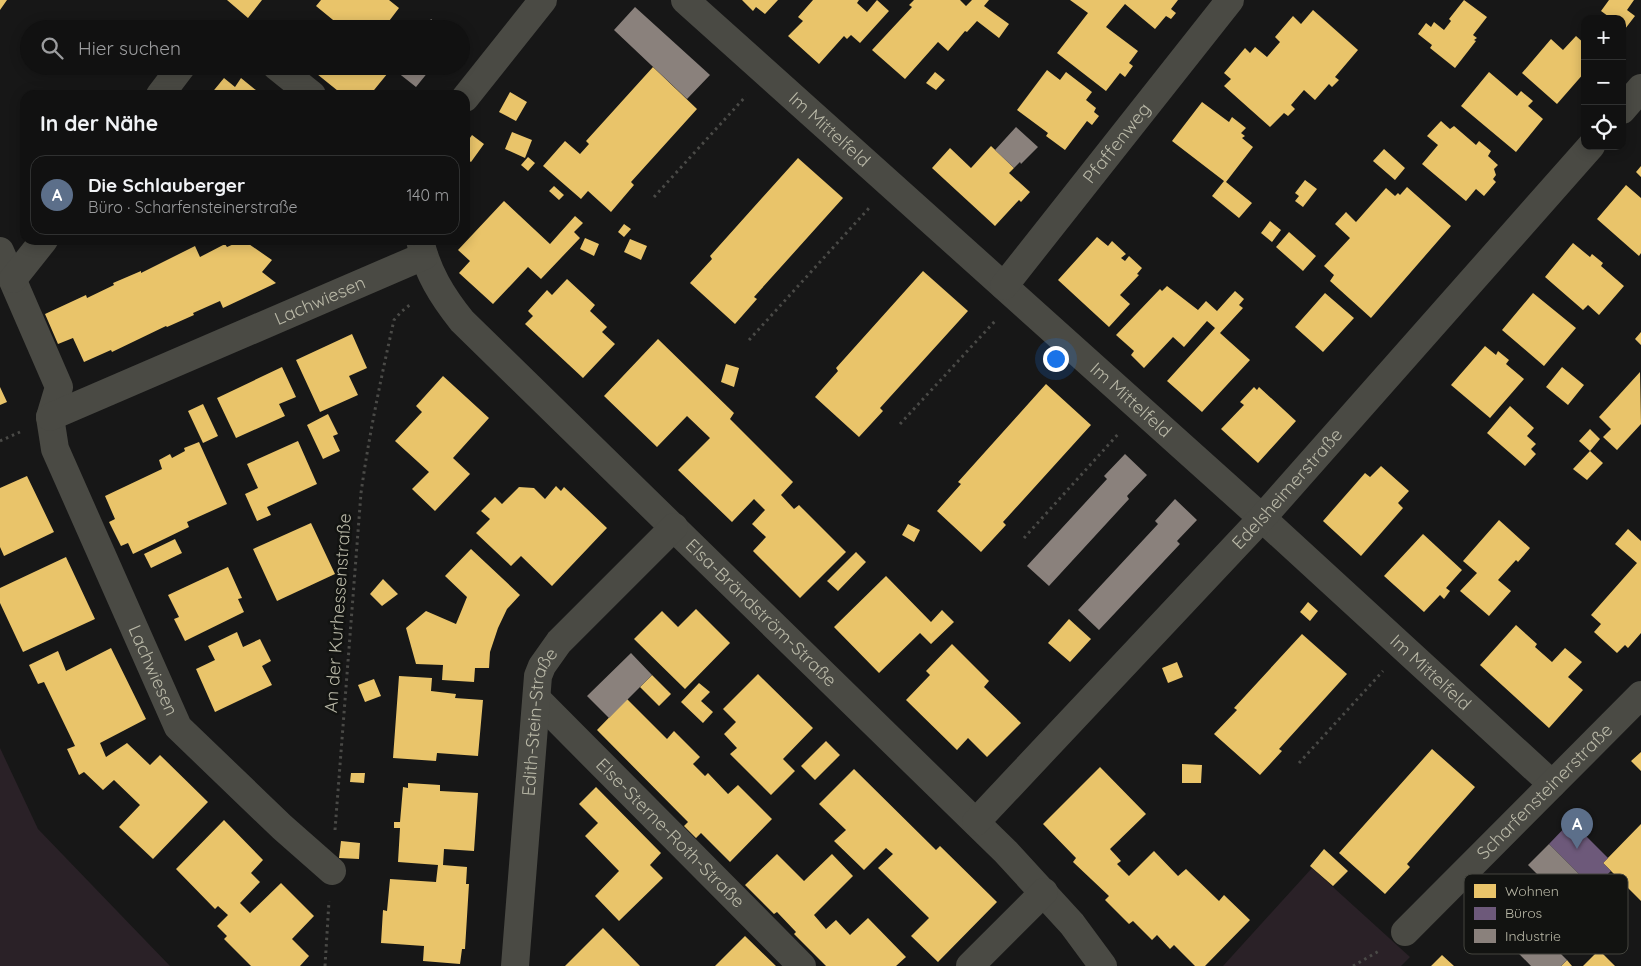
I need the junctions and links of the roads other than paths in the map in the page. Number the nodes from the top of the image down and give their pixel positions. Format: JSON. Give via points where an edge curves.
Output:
{"nodes":[{"id":1,"x":543,"y":0,"type":"edge"},
{"id":2,"x":685,"y":0,"type":"edge"},
{"id":3,"x":1230,"y":0,"type":"edge"},
{"id":4,"x":175,"y":75,"type":"edge"},
{"id":5,"x":287,"y":75,"type":"edge"},
{"id":6,"x":1641,"y":88,"type":"edge"},
{"id":7,"x":164,"y":90,"type":"edge"},
{"id":8,"x":306,"y":90,"type":"edge"},
{"id":9,"x":470,"y":92,"type":"edge"},
{"id":10,"x":1626,"y":105,"type":"edge"},
{"id":11,"x":1587,"y":150,"type":"edge"},
{"id":12,"x":40,"y":245,"type":"edge"},
{"id":13,"x":422,"y":248,"type":"edge"},
{"id":14,"x":0,"y":251,"type":"edge"},
{"id":15,"x":13,"y":279,"type":"junction"},
{"id":16,"x":1010,"y":292,"type":"junction"},
{"id":17,"x":50,"y":417,"type":"junction"},
{"id":18,"x":1262,"y":518,"type":"junction"},
{"id":19,"x":674,"y":527,"type":"junction"},
{"id":20,"x":1641,"y":695,"type":"edge"},
{"id":21,"x":537,"y":698,"type":"junction"},
{"id":22,"x":1552,"y":784,"type":"junction"},
{"id":23,"x":976,"y":822,"type":"junction"},
{"id":24,"x":332,"y":871,"type":"road end"},
{"id":25,"x":1044,"y":892,"type":"junction"},
{"id":26,"x":1405,"y":932,"type":"dead end"},
{"id":27,"x":515,"y":966,"type":"edge"},
{"id":28,"x":802,"y":966,"type":"edge"},
{"id":29,"x":970,"y":966,"type":"edge"},
{"id":30,"x":1104,"y":966,"type":"edge"}],
"edges":[{"from":1,"to":9,"type":"street"},
{"from":2,"to":16,"type":"street","name":"Im Mittelfeld"},
{"from":3,"to":16,"type":"street","name":"Pfaffenweg"},
{"from":4,"to":7,"type":"street"},
{"from":5,"to":8,"type":"street"},
{"from":6,"to":10,"type":"street"},
{"from":11,"to":18,"type":"street","name":"Edelsheimerstraße"},
{"from":12,"to":15,"type":"street"},
{"from":13,"to":17,"type":"street","name":"Lachwiesen"},
{"from":13,"to":19,"type":"street","name":"Elsa-Brändström-Straße","via":[[444,299],[462,321]]},
{"from":14,"to":15,"type":"street","name":"Lachwiesen"},
{"from":15,"to":17,"type":"street","name":"Lachwiesen","via":[[59,387]]},
{"from":16,"to":18,"type":"street","name":"Im Mittelfeld"},
{"from":17,"to":24,"type":"street","name":"Lachwiesen","via":[[55,449],[178,728]]},
{"from":18,"to":22,"type":"street","name":"Im Mittelfeld"},
{"from":18,"to":23,"type":"street","name":"Edelsheimerstraße"},
{"from":19,"to":21,"type":"street","name":"Edith-Stein-Straße","via":[[559,642],[538,676]]},
{"from":19,"to":23,"type":"street","name":"Elsa-Brändström-Straße"},
{"from":20,"to":22,"type":"street","name":"Scharfensteinerstraße"},
{"from":21,"to":27,"type":"street","name":"Edith-Stein-Straße"},
{"from":21,"to":28,"type":"street","name":"Else-Sterne-Roth-Straße"},
{"from":22,"to":26,"type":"street","name":"Scharfensteinerstraße"},
{"from":23,"to":25,"type":"street","name":"Elsa-Brändström-Straße"},
{"from":25,"to":29,"type":"street"},
{"from":25,"to":30,"type":"street","name":"Elsa-Brändström-Straße"}]}
